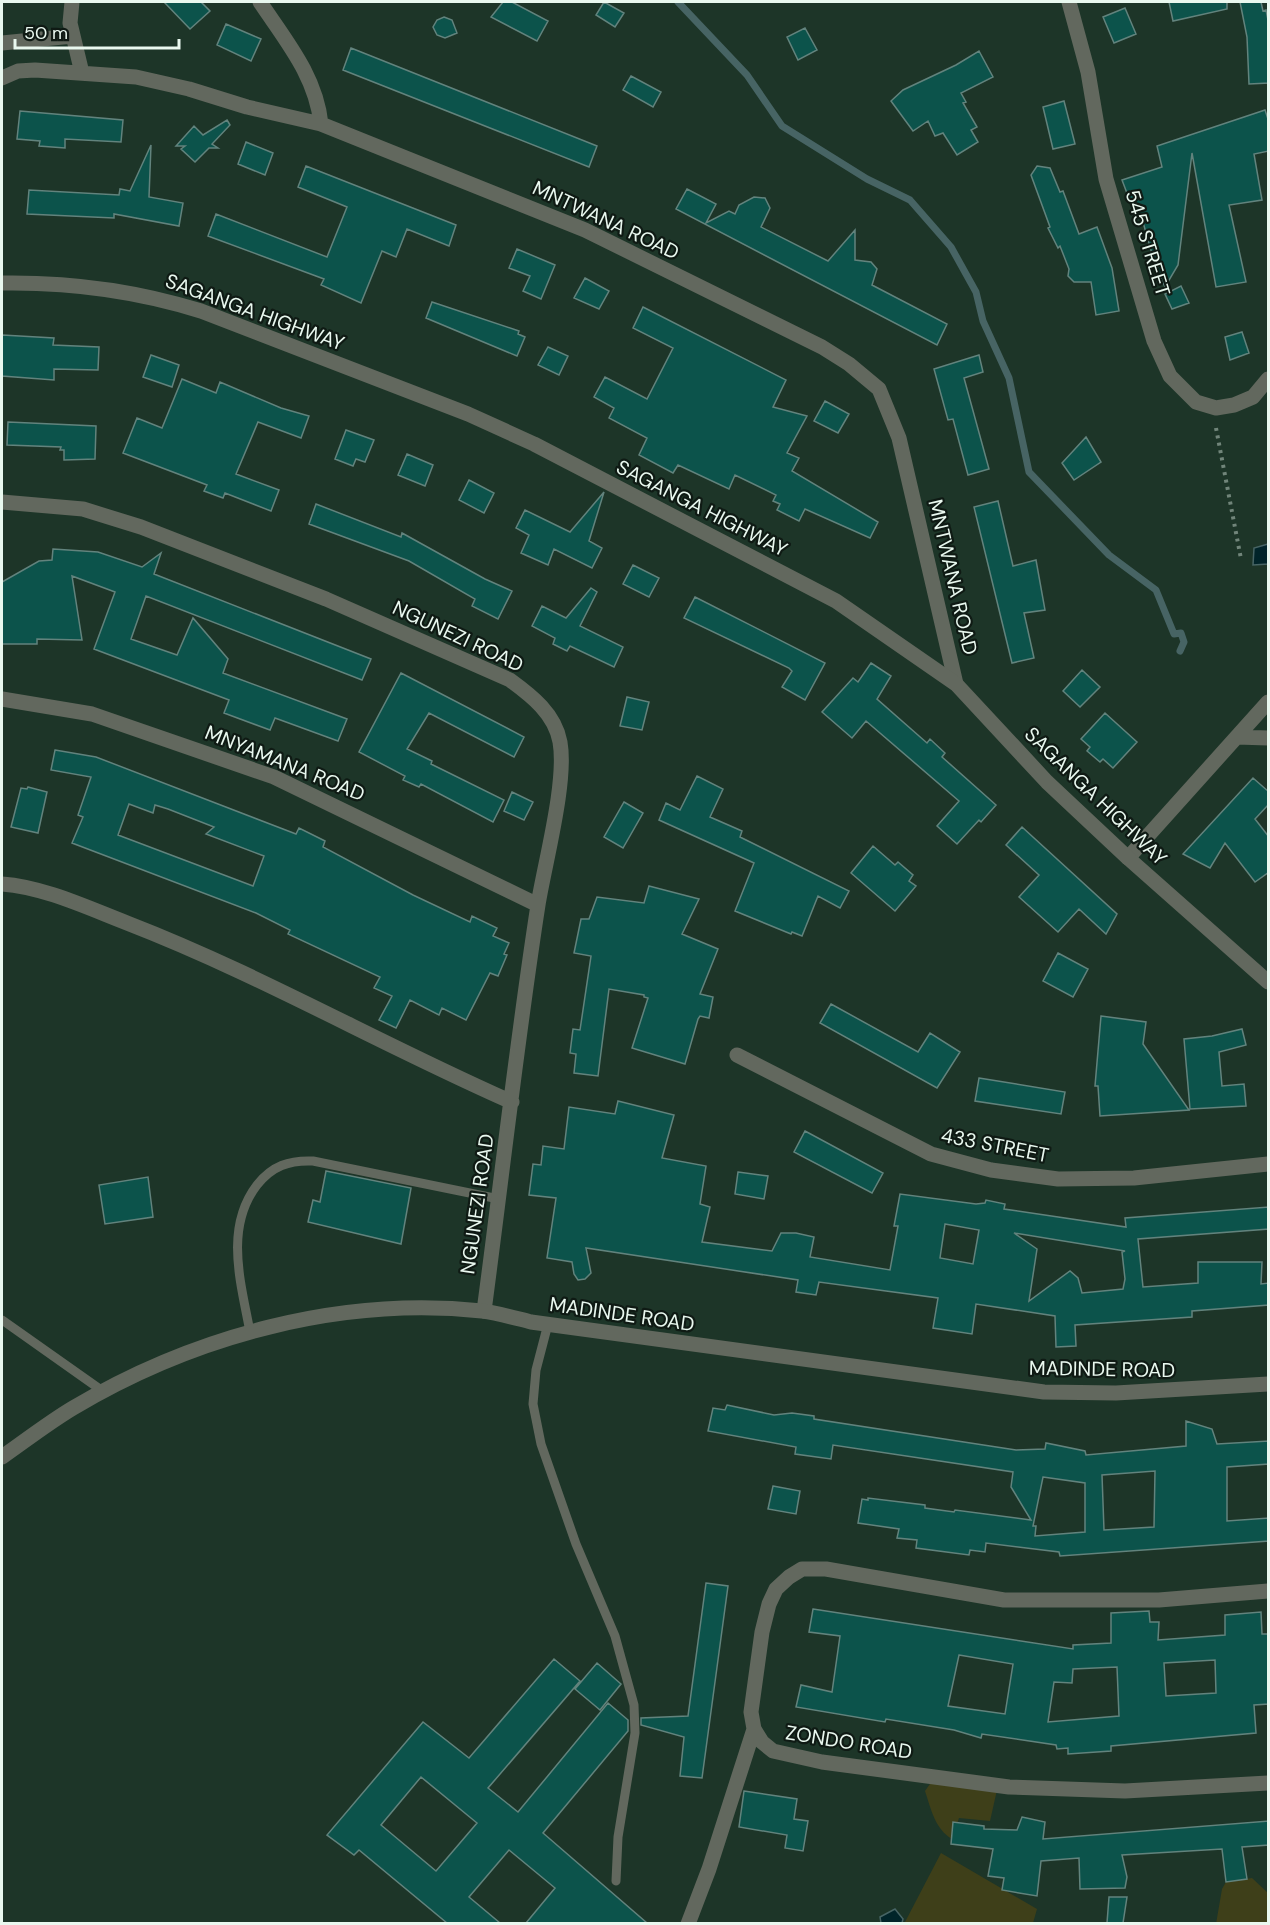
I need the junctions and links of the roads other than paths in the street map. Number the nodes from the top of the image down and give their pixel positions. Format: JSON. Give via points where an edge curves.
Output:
{"nodes":[{"id":1,"x":72,"y":2,"type":"edge"},
{"id":2,"x":260,"y":2,"type":"edge"},
{"id":3,"x":1069,"y":2,"type":"edge"},
{"id":4,"x":73,"y":36,"type":"junction"},
{"id":5,"x":2,"y":43,"type":"edge"},
{"id":6,"x":82,"y":73,"type":"junction"},
{"id":7,"x":2,"y":78,"type":"edge"},
{"id":8,"x":321,"y":124,"type":"junction"},
{"id":9,"x":2,"y":283,"type":"edge"},
{"id":10,"x":1269,"y":379,"type":"edge"},
{"id":11,"x":2,"y":502,"type":"edge"},
{"id":12,"x":956,"y":684,"type":"junction"},
{"id":13,"x":2,"y":699,"type":"edge"},
{"id":14,"x":1269,"y":702,"type":"edge"},
{"id":15,"x":1237,"y":737,"type":"junction"},
{"id":16,"x":1269,"y":738,"type":"edge"},
{"id":17,"x":1128,"y":858,"type":"junction"},
{"id":18,"x":2,"y":884,"type":"edge"},
{"id":19,"x":538,"y":905,"type":"junction"},
{"id":20,"x":1269,"y":982,"type":"edge"},
{"id":21,"x":737,"y":1055,"type":"dead end"},
{"id":22,"x":512,"y":1102,"type":"junction"},
{"id":23,"x":1269,"y":1164,"type":"edge"},
{"id":24,"x":499,"y":1198,"type":"junction"},
{"id":25,"x":484,"y":1311,"type":"junction"},
{"id":26,"x":2,"y":1320,"type":"edge"},
{"id":27,"x":548,"y":1324,"type":"junction"},
{"id":28,"x":250,"y":1332,"type":"junction"},
{"id":29,"x":1269,"y":1384,"type":"edge"},
{"id":30,"x":104,"y":1392,"type":"junction"},
{"id":31,"x":2,"y":1457,"type":"edge"},
{"id":32,"x":1269,"y":1591,"type":"edge"},
{"id":33,"x":754,"y":1729,"type":"junction"},
{"id":34,"x":1269,"y":1783,"type":"edge"},
{"id":35,"x":616,"y":1881,"type":"dead end"},
{"id":36,"x":688,"y":1923,"type":"edge"}],
"edges":[{"from":1,"to":4,"type":"street"},
{"from":2,"to":8,"type":"street","via":[[300,62],[318,99]]},
{"from":3,"to":10,"type":"street","name":"545 STREET","via":[[1088,72],[1106,179],[1155,341],[1170,376],[1196,402],[1216,408],[1253,397]]},
{"from":4,"to":5,"type":"street"},
{"from":4,"to":6,"type":"street"},
{"from":6,"to":7,"type":"street","name":"MNTWANA ROAD","via":[[18,71]]},
{"from":6,"to":8,"type":"street","name":"MNTWANA ROAD","via":[[136,77]]},
{"from":8,"to":12,"type":"street","name":"MNTWANA ROAD","via":[[585,230],[822,347],[879,389],[899,438]]},
{"from":9,"to":12,"type":"street","name":"SAGANGA HIGHWAY","via":[[113,290],[157,297],[468,414],[534,444],[836,601]]},
{"from":11,"to":19,"type":"street","name":"NGUNEZI ROAD","via":[[83,509],[141,527],[435,646],[510,680],[533,697],[549,716],[560,740],[561,756]]},
{"from":12,"to":17,"type":"street","name":"SAGANGA HIGHWAY","via":[[1047,782]]},
{"from":13,"to":19,"type":"street","name":"MNYAMANA ROAD","via":[[92,714],[274,777]]},
{"from":14,"to":15,"type":"street"},
{"from":15,"to":16,"type":"street"},
{"from":15,"to":17,"type":"street"},
{"from":17,"to":20,"type":"street","name":"SAGANGA HIGHWAY"},
{"from":18,"to":22,"type":"street","via":[[79,904],[239,969],[428,1065]]},
{"from":19,"to":22,"type":"street","name":"NGUNEZI ROAD"},
{"from":21,"to":23,"type":"street","name":"433 STREET","via":[[931,1154],[991,1170],[1059,1179],[1134,1178]]},
{"from":22,"to":24,"type":"street","name":"NGUNEZI ROAD"},
{"from":24,"to":25,"type":"street","name":"NGUNEZI ROAD"},
{"from":24,"to":28,"type":"lane","via":[[313,1161],[291,1160],[273,1169],[249,1195],[237,1235]]},
{"from":25,"to":27,"type":"street","name":"MADINDE ROAD"},
{"from":25,"to":28,"type":"street","name":"MADINDE ROAD","via":[[377,1310],[310,1318]]},
{"from":26,"to":30,"type":"lane"},
{"from":27,"to":29,"type":"street","name":"MADINDE ROAD","via":[[1044,1392],[1116,1394]]},
{"from":27,"to":35,"type":"lane","via":[[536,1370],[533,1404],[541,1444],[576,1544],[615,1636],[634,1705],[635,1733],[618,1837]]},
{"from":28,"to":30,"type":"street","name":"MADINDE ROAD","via":[[147,1369]]},
{"from":30,"to":31,"type":"street","name":"MADINDE ROAD","via":[[73,1408]]},
{"from":32,"to":33,"type":"street","via":[[1159,1600],[1004,1600],[826,1569],[802,1569],[776,1589],[769,1604],[751,1712]]},
{"from":33,"to":34,"type":"street","name":"ZONDO ROAD","via":[[762,1742],[783,1755],[1009,1786],[1125,1791]]},
{"from":33,"to":36,"type":"street"}]}
